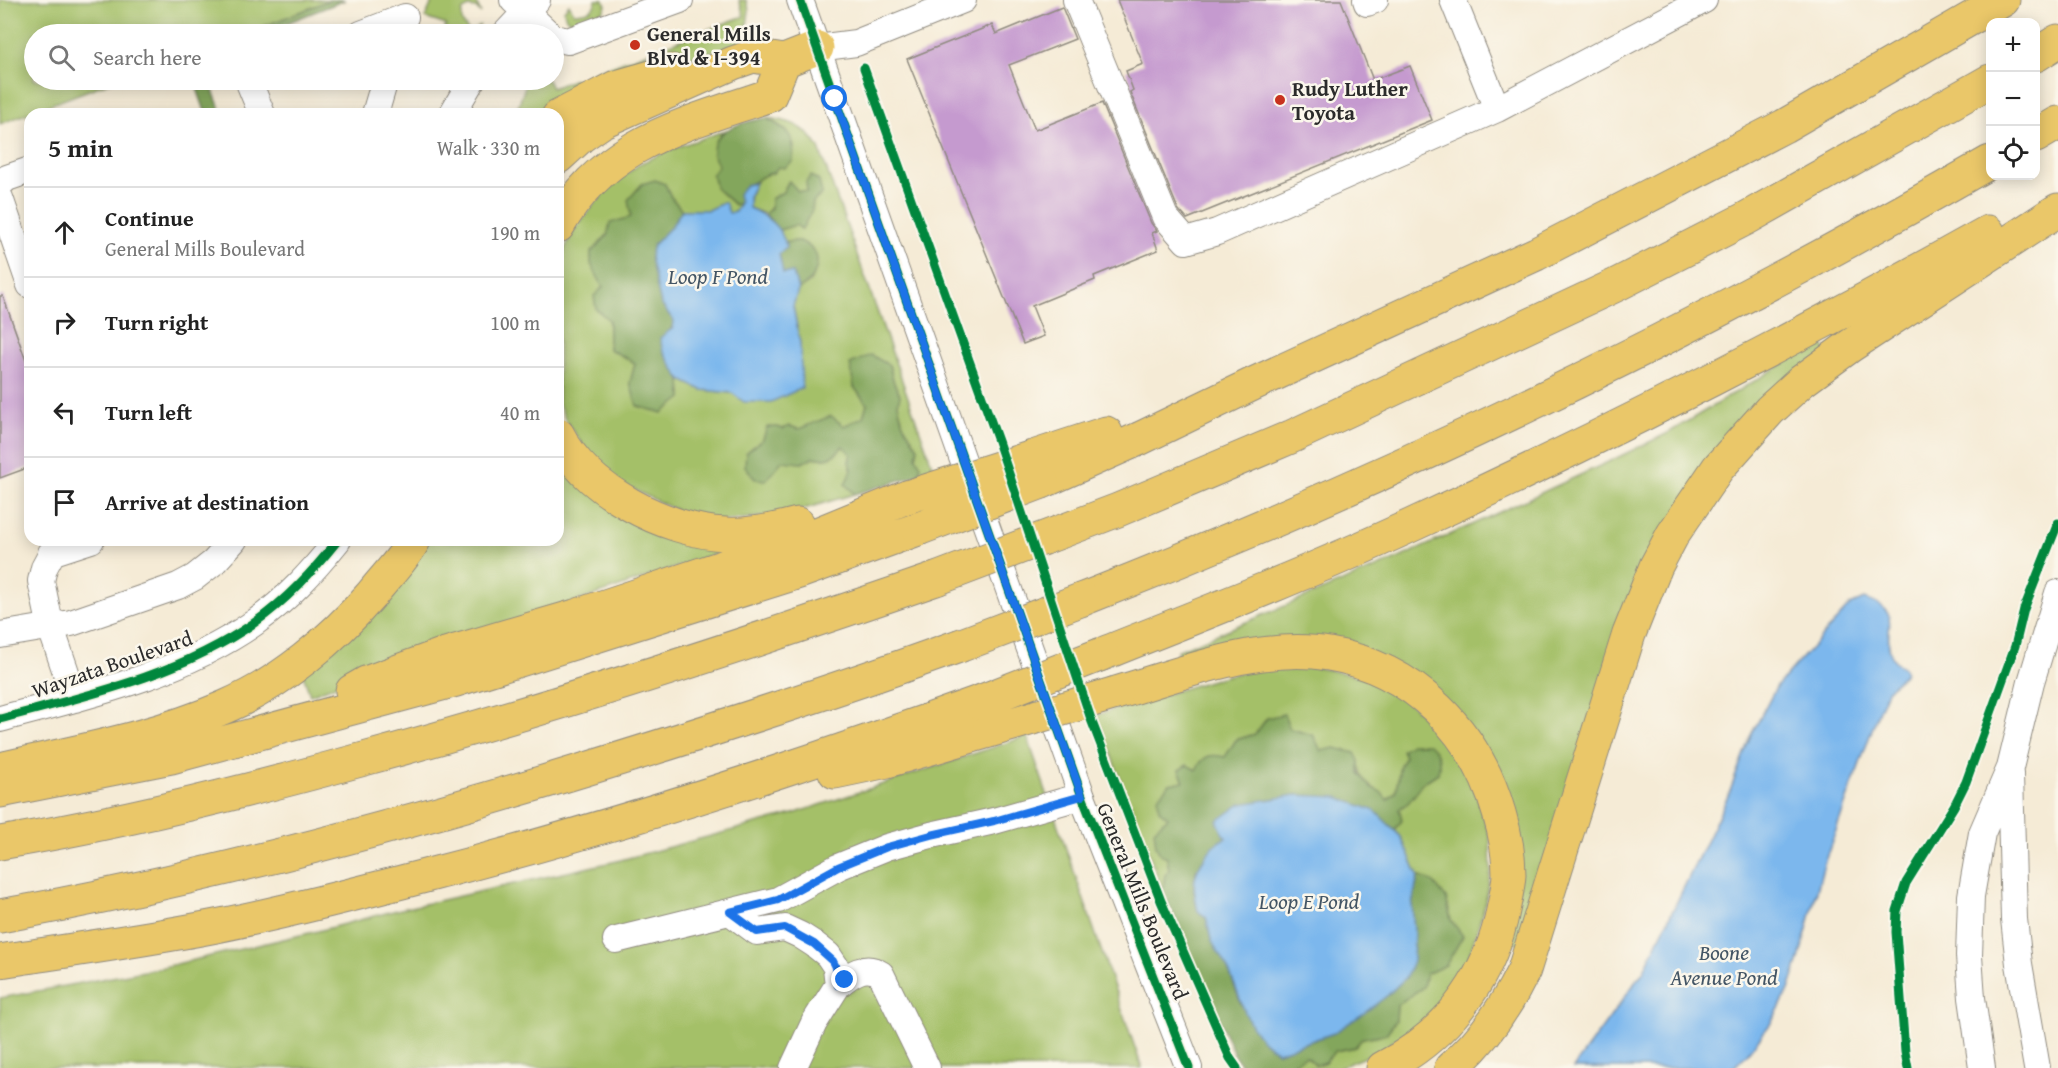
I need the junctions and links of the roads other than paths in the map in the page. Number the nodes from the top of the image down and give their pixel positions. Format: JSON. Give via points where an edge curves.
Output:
{"nodes":[{"id":1,"x":680,"y":0,"type":"edge"},
{"id":2,"x":800,"y":0,"type":"edge"},
{"id":3,"x":963,"y":0,"type":"edge"},
{"id":4,"x":1076,"y":0,"type":"edge"},
{"id":5,"x":1366,"y":0,"type":"edge"},
{"id":6,"x":1375,"y":0,"type":"edge"},
{"id":7,"x":1453,"y":0,"type":"edge"},
{"id":8,"x":1704,"y":0,"type":"edge"},
{"id":9,"x":2003,"y":0,"type":"edge"},
{"id":10,"x":525,"y":3,"type":"edge"},
{"id":11,"x":406,"y":17,"type":"edge"},
{"id":12,"x":387,"y":24,"type":"edge"},
{"id":13,"x":511,"y":24,"type":"edge"},
{"id":14,"x":541,"y":24,"type":"edge"},
{"id":15,"x":564,"y":40,"type":"edge"},
{"id":16,"x":2058,"y":41,"type":"edge"},
{"id":17,"x":816,"y":48,"type":"junction"},
{"id":18,"x":2040,"y":52,"type":"edge"},
{"id":19,"x":784,"y":61,"type":"junction"},
{"id":20,"x":733,"y":63,"type":"junction"},
{"id":21,"x":1986,"y":83,"type":"edge"},
{"id":22,"x":252,"y":90,"type":"edge"},
{"id":23,"x":382,"y":90,"type":"edge"},
{"id":24,"x":466,"y":90,"type":"edge"},
{"id":25,"x":260,"y":108,"type":"edge"},
{"id":26,"x":377,"y":108,"type":"edge"},
{"id":27,"x":456,"y":108,"type":"edge"},
{"id":28,"x":1497,"y":109,"type":"junction"},
{"id":29,"x":564,"y":114,"type":"edge"},
{"id":30,"x":2058,"y":123,"type":"edge"},
{"id":31,"x":2040,"y":134,"type":"edge"},
{"id":32,"x":564,"y":152,"type":"edge"},
{"id":33,"x":1986,"y":164,"type":"edge"},
{"id":34,"x":24,"y":172,"type":"edge"},
{"id":35,"x":0,"y":184,"type":"edge"},
{"id":36,"x":2058,"y":194,"type":"edge"},
{"id":37,"x":0,"y":198,"type":"edge"},
{"id":38,"x":2058,"y":210,"type":"edge"},
{"id":39,"x":564,"y":215,"type":"edge"},
{"id":40,"x":24,"y":268,"type":"edge"},
{"id":41,"x":564,"y":444,"type":"edge"},
{"id":42,"x":1038,"y":470,"type":"junction"},
{"id":43,"x":907,"y":497,"type":"junction"},
{"id":44,"x":229,"y":546,"type":"edge"},
{"id":45,"x":333,"y":546,"type":"edge"},
{"id":46,"x":399,"y":546,"type":"edge"},
{"id":47,"x":411,"y":546,"type":"edge"},
{"id":48,"x":55,"y":547,"type":"edge"},
{"id":49,"x":382,"y":581,"type":"junction"},
{"id":50,"x":2058,"y":593,"type":"edge"},
{"id":51,"x":51,"y":628,"type":"junction"},
{"id":52,"x":0,"y":635,"type":"edge"},
{"id":53,"x":75,"y":699,"type":"junction"},
{"id":54,"x":984,"y":716,"type":"junction"},
{"id":55,"x":0,"y":719,"type":"edge"},
{"id":56,"x":293,"y":723,"type":"junction"},
{"id":57,"x":2010,"y":768,"type":"junction"},
{"id":58,"x":0,"y":769,"type":"edge"},
{"id":59,"x":0,"y":791,"type":"edge"},
{"id":60,"x":1082,"y":796,"type":"junction"},
{"id":61,"x":0,"y":843,"type":"edge"},
{"id":62,"x":730,"y":912,"type":"junction"},
{"id":63,"x":0,"y":916,"type":"edge"},
{"id":64,"x":616,"y":940,"type":"dead end"},
{"id":65,"x":0,"y":961,"type":"edge"},
{"id":66,"x":838,"y":985,"type":"junction"},
{"id":67,"x":793,"y":1068,"type":"edge"},
{"id":68,"x":927,"y":1068,"type":"edge"},
{"id":69,"x":1189,"y":1068,"type":"edge"},
{"id":70,"x":1383,"y":1068,"type":"edge"},
{"id":71,"x":1451,"y":1068,"type":"edge"},
{"id":72,"x":1982,"y":1068,"type":"edge"},
{"id":73,"x":2037,"y":1068,"type":"edge"}],
"edges":[{"from":1,"to":15,"type":"street"},
{"from":2,"to":17,"type":"street","name":"General Mills Boulevard"},
{"from":3,"to":17,"type":"street","via":[[856,43]]},
{"from":4,"to":28,"type":"street","via":[[1165,217],[1186,241],[1217,232]]},
{"from":5,"to":6,"type":"street"},
{"from":7,"to":28,"type":"street"},
{"from":8,"to":28,"type":"street"},
{"from":9,"to":42,"type":"highway","via":[[1784,126],[1536,254],[1253,384]]},
{"from":10,"to":13,"type":"street"},
{"from":10,"to":14,"type":"street"},
{"from":11,"to":12,"type":"street"},
{"from":16,"to":18,"type":"highway"},
{"from":17,"to":19,"type":"highway"},
{"from":17,"to":60,"type":"street","name":"General Mills Boulevard"},
{"from":19,"to":20,"type":"highway","via":[[753,56]]},
{"from":19,"to":39,"type":"highway","via":[[770,95],[644,141],[595,176]]},
{"from":20,"to":29,"type":"highway","via":[[643,78]]},
{"from":20,"to":32,"type":"highway","via":[[603,121]]},
{"from":21,"to":61,"type":"highway","bridge":true,"via":[[1745,219],[1616,285],[1293,436],[1118,510],[936,579],[665,671],[416,745],[215,797]]},
{"from":22,"to":25,"type":"street"},
{"from":23,"to":26,"type":"street"},
{"from":24,"to":27,"type":"street"},
{"from":30,"to":31,"type":"highway"},
{"from":33,"to":63,"type":"highway","bridge":true,"via":[[1883,223],[1477,430],[1197,555],[959,646],[857,684],[485,801],[201,875]]},
{"from":34,"to":35,"type":"street"},
{"from":36,"to":54,"type":"highway","bridge":true,"via":[[1840,314],[1591,442],[1410,526],[1102,654]]},
{"from":37,"to":40,"type":"street"},
{"from":38,"to":71,"type":"highway","via":[[1802,381],[1718,468],[1672,534],[1641,599],[1524,970],[1498,1016]]},
{"from":41,"to":43,"type":"highway","via":[[598,483],[637,509],[677,526],[705,531],[751,533]]},
{"from":42,"to":43,"type":"highway","bridge":true},
{"from":42,"to":56,"type":"highway","bridge":true,"via":[[918,529],[799,573],[456,680]]},
{"from":43,"to":56,"type":"highway","via":[[785,546],[575,616],[442,655],[366,683]]},
{"from":44,"to":51,"type":"street","via":[[214,562],[178,586]]},
{"from":45,"to":53,"type":"street","name":"Wayzata Boulevard","via":[[282,602],[240,633],[171,667]]},
{"from":46,"to":49,"type":"highway"},
{"from":47,"to":49,"type":"highway"},
{"from":48,"to":51,"type":"street","via":[[41,581]]},
{"from":49,"to":58,"type":"highway","via":[[332,635],[305,657],[257,691],[225,707],[141,736]]},
{"from":50,"to":57,"type":"street"},
{"from":51,"to":52,"type":"street"},
{"from":51,"to":53,"type":"street"},
{"from":53,"to":55,"type":"street","name":"Wayzata Boulevard"},
{"from":54,"to":65,"type":"highway","via":[[886,761],[683,803],[463,867],[294,909],[137,940]]},
{"from":54,"to":70,"type":"highway","bridge":true,"via":[[1116,693],[1219,663],[1280,652],[1329,654],[1372,666],[1440,710],[1465,738],[1487,777],[1506,842],[1507,893],[1496,937],[1477,980],[1457,1011],[1436,1033]]},
{"from":56,"to":59,"type":"highway","via":[[171,757]]},
{"from":57,"to":72,"type":"street","via":[[1982,833],[1971,896],[1969,956]]},
{"from":57,"to":73,"type":"street","via":[[2014,919]]},
{"from":60,"to":62,"type":"street","via":[[887,847],[838,867],[778,900]]},
{"from":60,"to":69,"type":"street","name":"General Mills Boulevard"},
{"from":62,"to":64,"type":"street"},
{"from":62,"to":66,"type":"street","via":[[757,932],[785,928],[814,944],[833,961]]},
{"from":66,"to":67,"type":"street"},
{"from":66,"to":68,"type":"street","via":[[862,969],[881,974]]}]}
